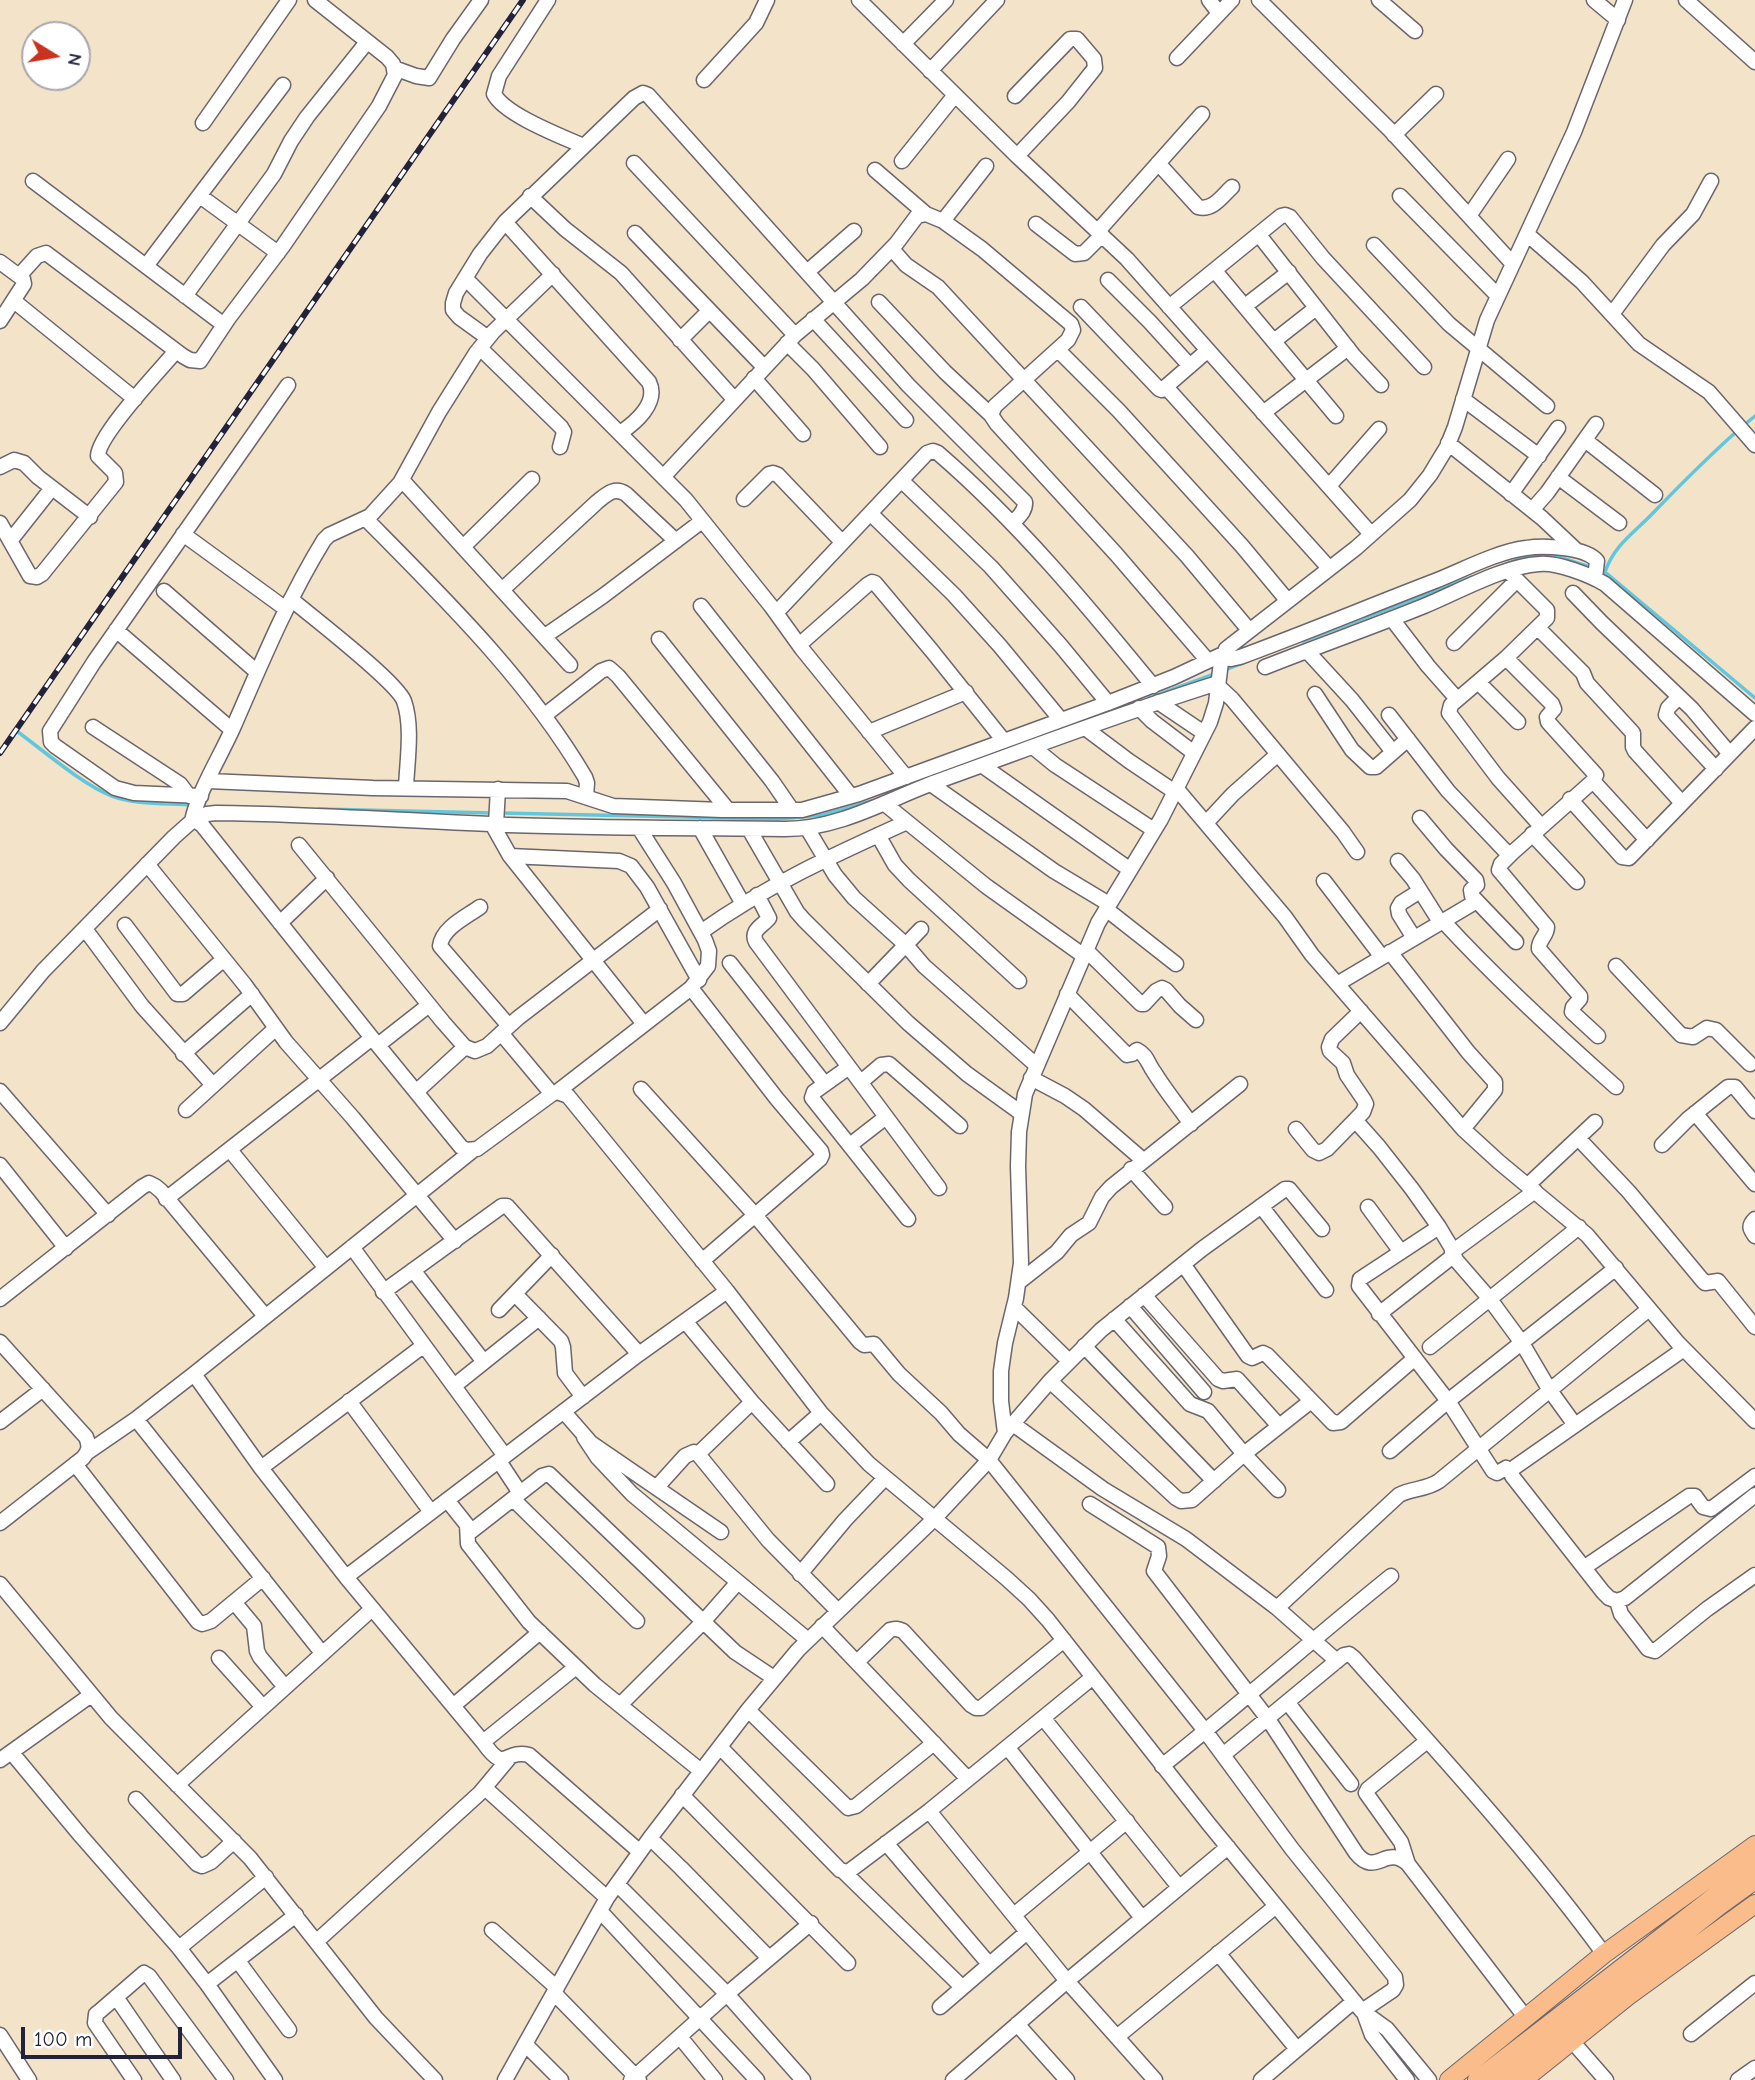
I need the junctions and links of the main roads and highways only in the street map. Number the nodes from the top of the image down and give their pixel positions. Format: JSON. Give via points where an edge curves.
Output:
{"nodes":[{"id":1,"x":1755,"y":1846,"type":"edge"},
{"id":2,"x":1755,"y":1865,"type":"edge"},
{"id":3,"x":1755,"y":1880,"type":"edge"},
{"id":4,"x":1755,"y":1904,"type":"edge"},
{"id":5,"x":1449,"y":2080,"type":"edge"},
{"id":6,"x":1477,"y":2080,"type":"edge"},
{"id":7,"x":1499,"y":2080,"type":"edge"},
{"id":8,"x":1523,"y":2080,"type":"edge"}],
"edges":[{"from":1,"to":5,"type":"main road","via":[[1604,1954]]},
{"from":2,"to":6,"type":"main road"},
{"from":3,"to":7,"type":"main road"},
{"from":4,"to":8,"type":"main road"}]}
